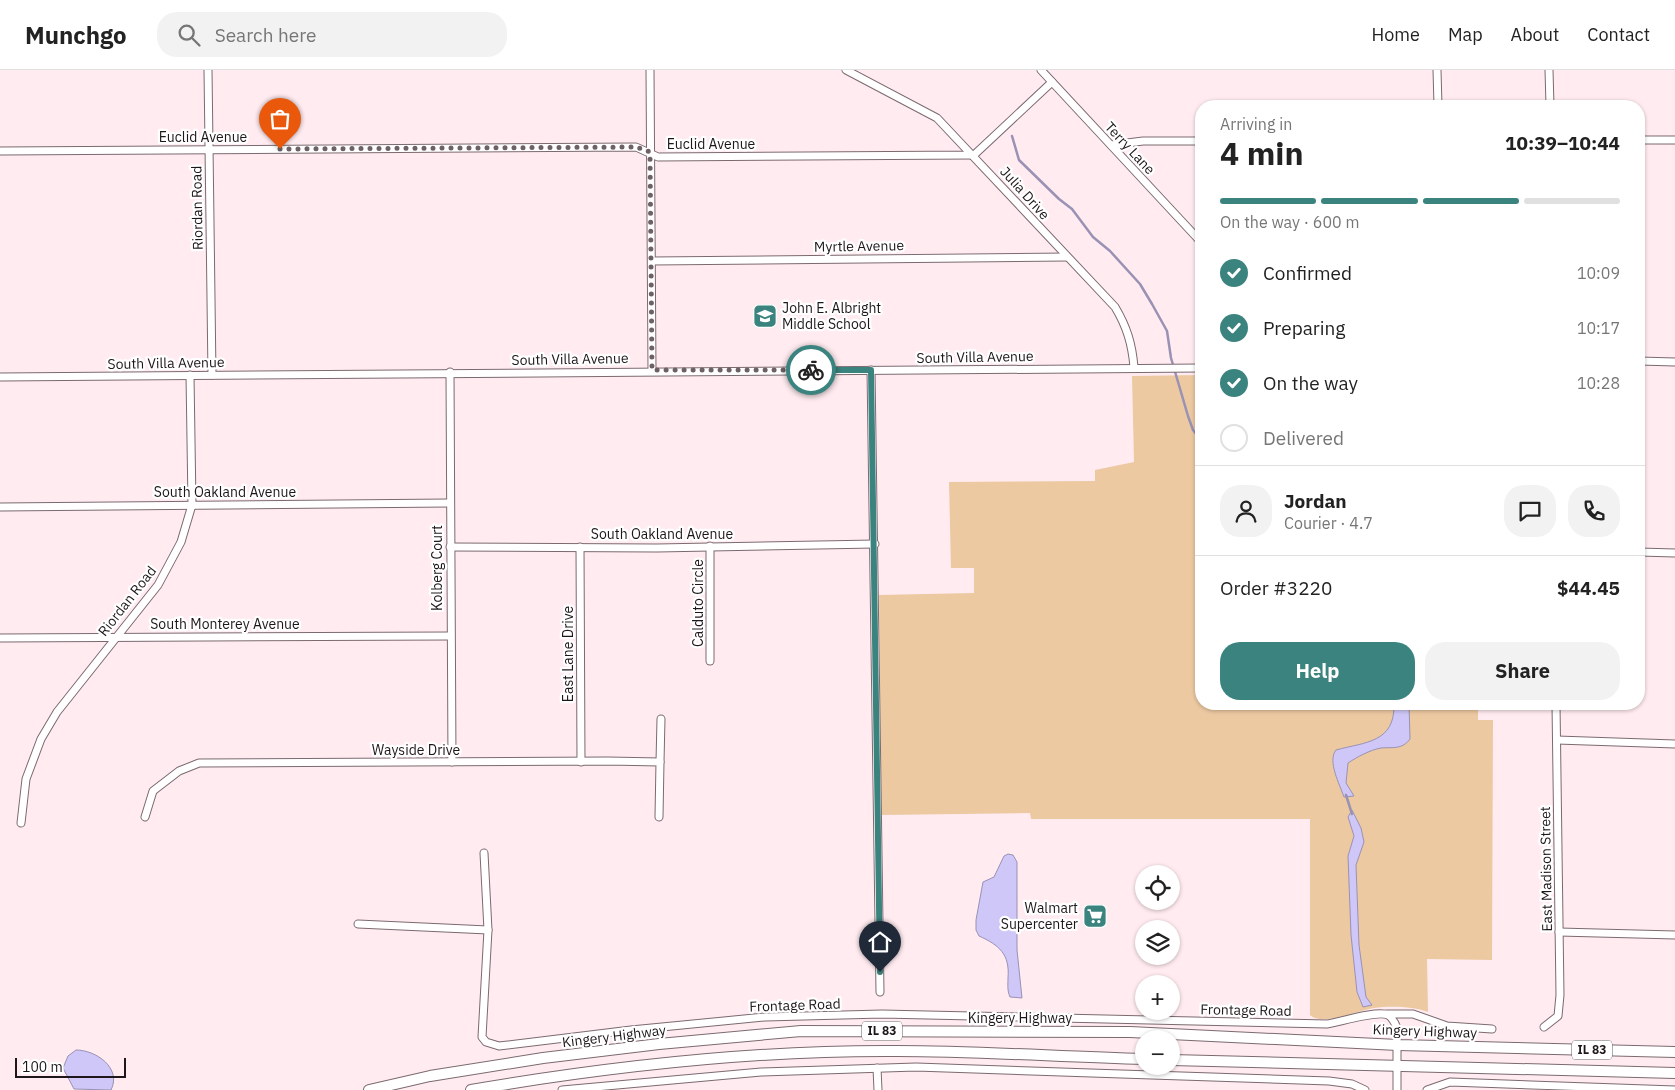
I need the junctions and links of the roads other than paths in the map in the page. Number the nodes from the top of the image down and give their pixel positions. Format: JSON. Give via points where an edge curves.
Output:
{"nodes":[{"id":1,"x":208,"y":70,"type":"edge"},
{"id":2,"x":650,"y":70,"type":"edge"},
{"id":3,"x":1042,"y":70,"type":"edge"},
{"id":4,"x":1437,"y":70,"type":"edge"},
{"id":5,"x":1549,"y":70,"type":"edge"},
{"id":6,"x":850,"y":72,"type":"edge"},
{"id":7,"x":1052,"y":82,"type":"junction"},
{"id":8,"x":1438,"y":100,"type":"edge"},
{"id":9,"x":1550,"y":100,"type":"edge"},
{"id":10,"x":1645,"y":140,"type":"edge"},
{"id":11,"x":1675,"y":140,"type":"edge"},
{"id":12,"x":1195,"y":141,"type":"edge"},
{"id":13,"x":1111,"y":145,"type":"junction"},
{"id":14,"x":208,"y":149,"type":"junction"},
{"id":15,"x":0,"y":151,"type":"edge"},
{"id":16,"x":650,"y":152,"type":"junction"},
{"id":17,"x":974,"y":155,"type":"junction"},
{"id":18,"x":1195,"y":236,"type":"edge"},
{"id":19,"x":1067,"y":257,"type":"junction"},
{"id":20,"x":652,"y":261,"type":"junction"},
{"id":21,"x":1645,"y":361,"type":"edge"},
{"id":22,"x":1675,"y":362,"type":"edge"},
{"id":23,"x":1134,"y":367,"type":"junction"},
{"id":24,"x":1195,"y":368,"type":"edge"},
{"id":25,"x":652,"y":370,"type":"junction"},
{"id":26,"x":871,"y":370,"type":"junction"},
{"id":27,"x":450,"y":372,"type":"junction"},
{"id":28,"x":190,"y":375,"type":"junction"},
{"id":29,"x":212,"y":375,"type":"junction"},
{"id":30,"x":0,"y":377,"type":"edge"},
{"id":31,"x":449,"y":503,"type":"junction"},
{"id":32,"x":192,"y":505,"type":"junction"},
{"id":33,"x":0,"y":508,"type":"edge"},
{"id":34,"x":875,"y":544,"type":"junction"},
{"id":35,"x":710,"y":546,"type":"junction"},
{"id":36,"x":580,"y":547,"type":"junction"},
{"id":37,"x":450,"y":548,"type":"junction"},
{"id":38,"x":1645,"y":552,"type":"edge"},
{"id":39,"x":1675,"y":553,"type":"edge"},
{"id":40,"x":450,"y":636,"type":"junction"},
{"id":41,"x":115,"y":637,"type":"junction"},
{"id":42,"x":0,"y":638,"type":"edge"},
{"id":43,"x":710,"y":660,"type":"dead end"},
{"id":44,"x":1556,"y":710,"type":"edge"},
{"id":45,"x":661,"y":719,"type":"dead end"},
{"id":46,"x":1557,"y":740,"type":"junction"},
{"id":47,"x":1675,"y":744,"type":"edge"},
{"id":48,"x":452,"y":762,"type":"junction"},
{"id":49,"x":581,"y":762,"type":"junction"},
{"id":50,"x":660,"y":762,"type":"junction"},
{"id":51,"x":145,"y":817,"type":"dead end"},
{"id":52,"x":660,"y":817,"type":"dead end"},
{"id":53,"x":21,"y":823,"type":"dead end"},
{"id":54,"x":484,"y":853,"type":"dead end"},
{"id":55,"x":358,"y":924,"type":"dead end"},
{"id":56,"x":488,"y":930,"type":"junction"},
{"id":57,"x":1559,"y":932,"type":"junction"},
{"id":58,"x":1675,"y":935,"type":"edge"},
{"id":59,"x":880,"y":992,"type":"dead end"},
{"id":60,"x":1386,"y":1014,"type":"junction"},
{"id":61,"x":1544,"y":1027,"type":"dead end"},
{"id":62,"x":1492,"y":1029,"type":"dead end"},
{"id":63,"x":1398,"y":1045,"type":"junction"},
{"id":64,"x":1675,"y":1052,"type":"edge"},
{"id":65,"x":1135,"y":1059,"type":"edge"},
{"id":66,"x":1180,"y":1060,"type":"edge"},
{"id":67,"x":1398,"y":1065,"type":"junction"},
{"id":68,"x":877,"y":1068,"type":"junction"},
{"id":69,"x":1675,"y":1073,"type":"edge"},
{"id":70,"x":369,"y":1090,"type":"edge"},
{"id":71,"x":472,"y":1090,"type":"edge"},
{"id":72,"x":562,"y":1090,"type":"edge"},
{"id":73,"x":878,"y":1090,"type":"edge"},
{"id":74,"x":1365,"y":1090,"type":"edge"},
{"id":75,"x":1397,"y":1090,"type":"edge"},
{"id":76,"x":1427,"y":1090,"type":"edge"},
{"id":77,"x":1675,"y":1090,"type":"edge"}],
"edges":[{"from":1,"to":14,"type":"street","name":"Riordan Road"},
{"from":2,"to":16,"type":"street"},
{"from":3,"to":7,"type":"street","name":"Terry Lane"},
{"from":4,"to":8,"type":"street"},
{"from":5,"to":9,"type":"street"},
{"from":6,"to":17,"type":"street","name":"Julia Drive","via":[[937,118]]},
{"from":7,"to":13,"type":"street","name":"Terry Lane"},
{"from":7,"to":17,"type":"street"},
{"from":10,"to":11,"type":"street"},
{"from":12,"to":13,"type":"street"},
{"from":13,"to":18,"type":"street","name":"Terry Lane"},
{"from":14,"to":15,"type":"street","name":"Euclid Avenue"},
{"from":14,"to":16,"type":"street","name":"Euclid Avenue","via":[[636,147]]},
{"from":14,"to":29,"type":"street","name":"Riordan Road"},
{"from":16,"to":17,"type":"street","name":"Euclid Avenue","via":[[658,156]]},
{"from":16,"to":20,"type":"street"},
{"from":17,"to":19,"type":"street","name":"Julia Drive"},
{"from":19,"to":20,"type":"street","name":"Myrtle Avenue"},
{"from":19,"to":23,"type":"street","name":"Julia Drive","via":[[1115,307],[1128,331]]},
{"from":20,"to":25,"type":"street"},
{"from":21,"to":22,"type":"street"},
{"from":23,"to":24,"type":"street","name":"South Villa Avenue"},
{"from":23,"to":26,"type":"street","name":"South Villa Avenue"},
{"from":25,"to":26,"type":"street","name":"South Villa Avenue"},
{"from":25,"to":27,"type":"street","name":"South Villa Avenue"},
{"from":26,"to":34,"type":"street"},
{"from":27,"to":29,"type":"street","name":"South Villa Avenue"},
{"from":27,"to":31,"type":"street","name":"Kolberg Court"},
{"from":28,"to":29,"type":"street","name":"South Villa Avenue"},
{"from":28,"to":30,"type":"street","name":"South Villa Avenue"},
{"from":28,"to":32,"type":"street","name":"Riordan Road"},
{"from":31,"to":32,"type":"street","name":"South Oakland Avenue"},
{"from":31,"to":37,"type":"street","name":"Kolberg Court"},
{"from":32,"to":33,"type":"street","name":"South Oakland Avenue"},
{"from":32,"to":41,"type":"street","name":"Riordan Road","via":[[181,542],[167,570]]},
{"from":34,"to":35,"type":"street","name":"South Oakland Avenue"},
{"from":34,"to":59,"type":"street"},
{"from":35,"to":36,"type":"street","name":"South Oakland Avenue"},
{"from":35,"to":43,"type":"street","name":"Calduto Circle"},
{"from":36,"to":37,"type":"street","name":"South Oakland Avenue"},
{"from":36,"to":49,"type":"street","name":"East Lane Drive"},
{"from":37,"to":40,"type":"street","name":"Kolberg Court"},
{"from":38,"to":39,"type":"street"},
{"from":40,"to":41,"type":"street","name":"South Monterey Avenue"},
{"from":40,"to":48,"type":"street","name":"Kolberg Court"},
{"from":41,"to":42,"type":"street","name":"South Monterey Avenue"},
{"from":41,"to":53,"type":"street","name":"Riordan Road","via":[[57,712],[41,739],[26,779]]},
{"from":44,"to":46,"type":"street","name":"East Madison Street"},
{"from":45,"to":50,"type":"street"},
{"from":46,"to":47,"type":"street"},
{"from":46,"to":57,"type":"street","name":"East Madison Street"},
{"from":48,"to":49,"type":"street","name":"Wayside Drive"},
{"from":48,"to":51,"type":"street","name":"Wayside Drive","via":[[199,763],[179,771],[153,791]]},
{"from":49,"to":50,"type":"street","name":"Wayside Drive"},
{"from":50,"to":52,"type":"street"},
{"from":54,"to":56,"type":"street","name":"Frontage Road"},
{"from":55,"to":56,"type":"street"},
{"from":56,"to":60,"type":"street","name":"Frontage Road","via":[[482,1037],[486,1042],[499,1046],[764,1017],[882,1014],[1327,1024]]},
{"from":57,"to":58,"type":"street"},
{"from":57,"to":61,"type":"street","name":"East Madison Street","via":[[1560,1010],[1555,1021]]},
{"from":60,"to":62,"type":"street","name":"Frontage Road","via":[[1412,1014],[1447,1026]]},
{"from":60,"to":63,"type":"street","via":[[1397,1028]]},
{"from":63,"to":64,"type":"highway","name":"Kingery Highway","number":"IL 83"},
{"from":63,"to":67,"type":"street"},
{"from":63,"to":70,"type":"highway","name":"Kingery Highway","number":"IL 83","via":[[1130,1032],[801,1031],[543,1058],[430,1076]]},
{"from":65,"to":71,"type":"highway","number":"IL 83","via":[[898,1051],[776,1054],[589,1071]]},
{"from":66,"to":67,"type":"highway","number":"IL 83"},
{"from":67,"to":69,"type":"highway","number":"IL 83"},
{"from":67,"to":75,"type":"street"},
{"from":68,"to":72,"type":"street","via":[[761,1072]]},
{"from":68,"to":73,"type":"street"},
{"from":68,"to":74,"type":"street","via":[[1339,1081]]},
{"from":76,"to":77,"type":"street","via":[[1450,1082]]}]}
